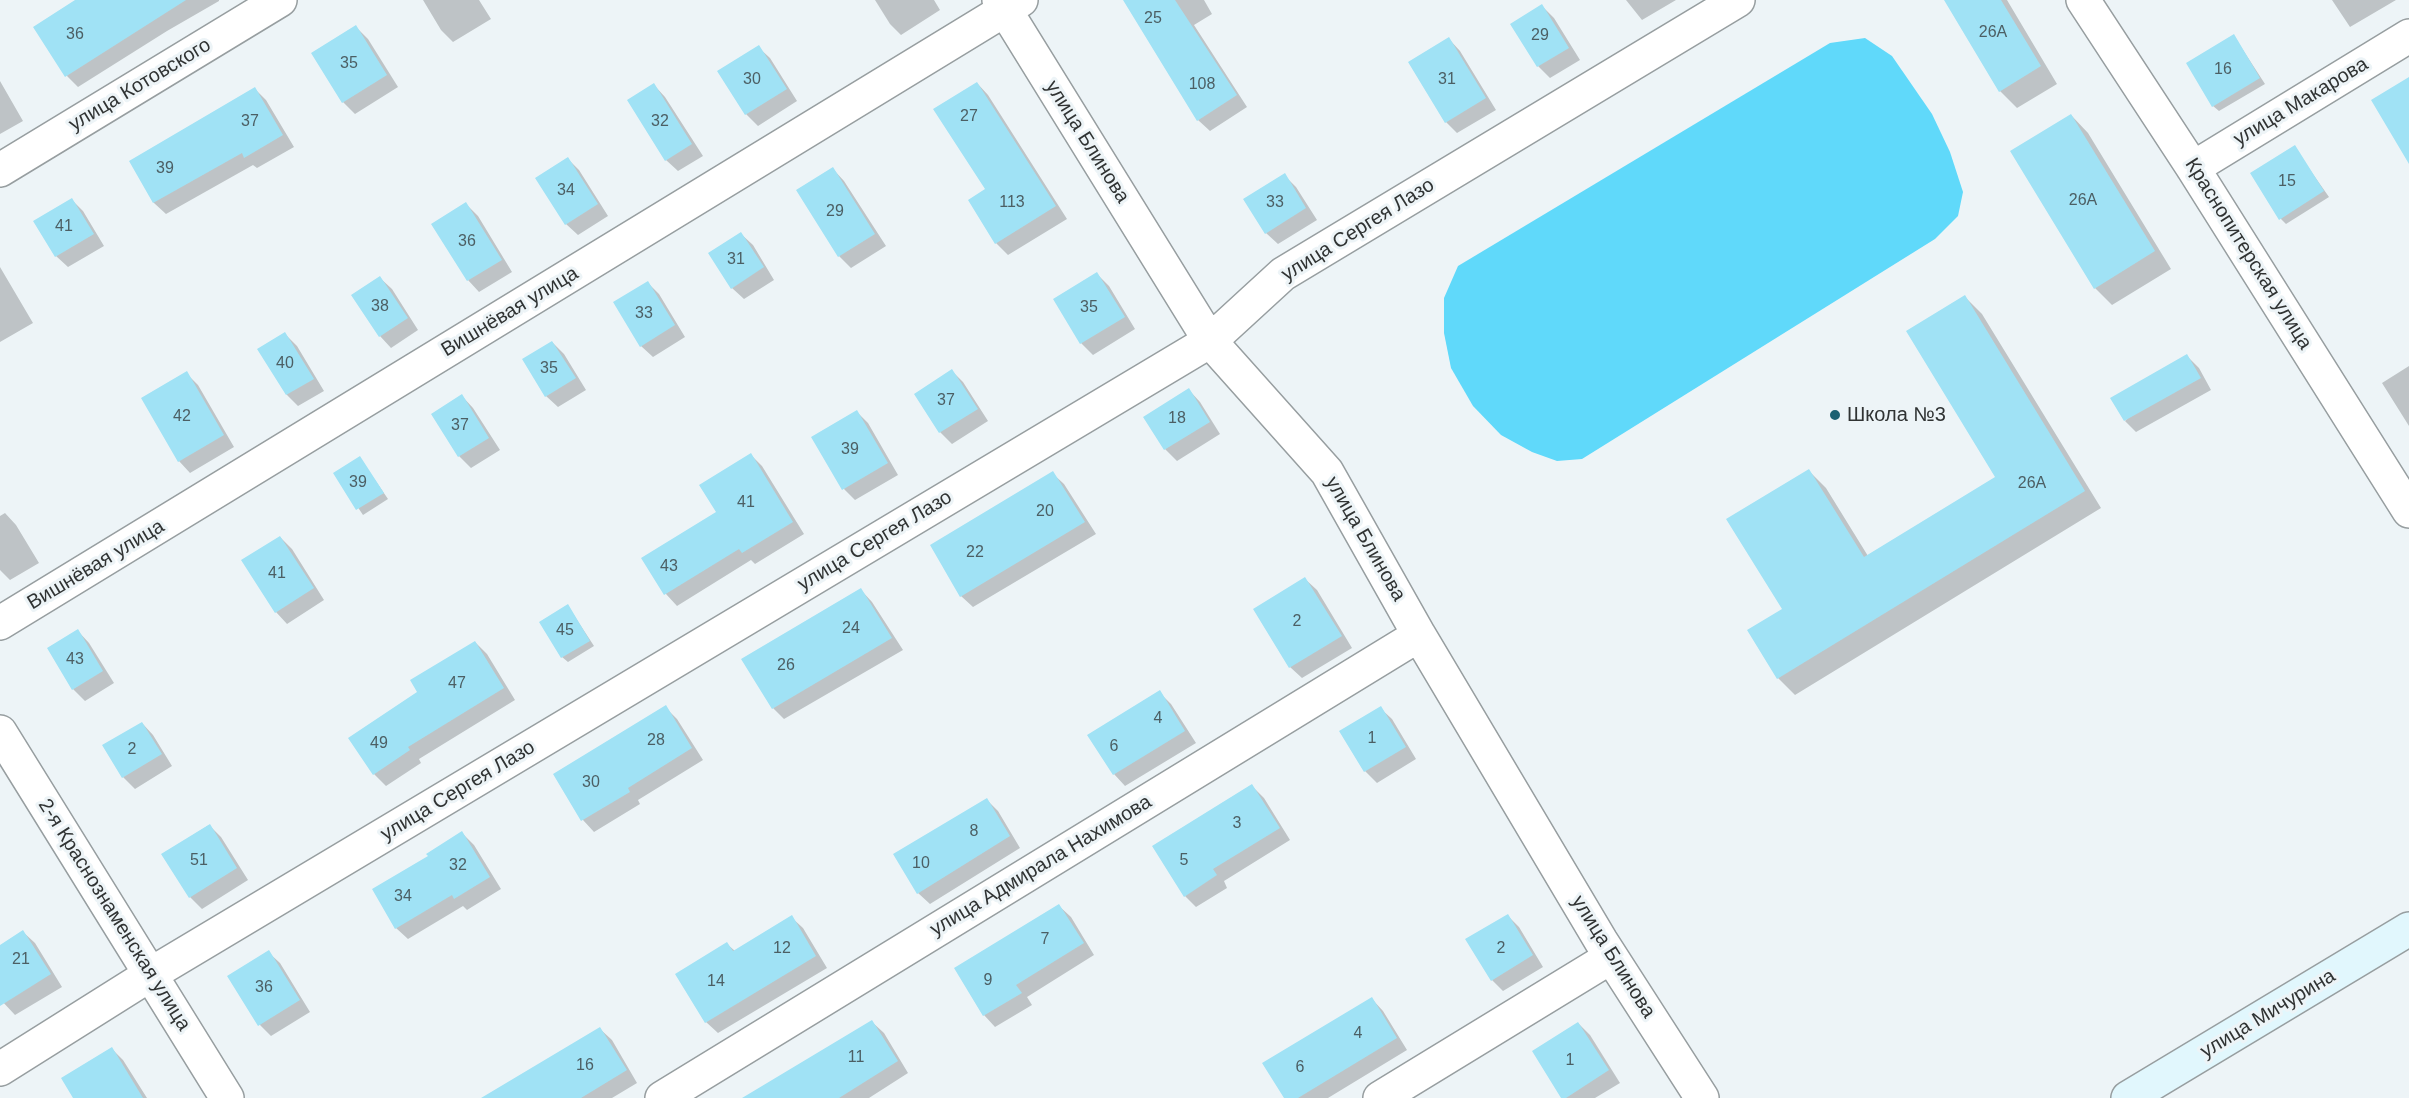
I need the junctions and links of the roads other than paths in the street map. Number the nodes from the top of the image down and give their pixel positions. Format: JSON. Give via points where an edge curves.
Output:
{"nodes":[{"id":1,"x":280,"y":0,"type":"edge"},
{"id":2,"x":1738,"y":0,"type":"edge"},
{"id":3,"x":2083,"y":0,"type":"edge"},
{"id":4,"x":1008,"y":3,"type":"edge"},
{"id":5,"x":2409,"y":36,"type":"edge"},
{"id":6,"x":2193,"y":168,"type":"junction"},
{"id":7,"x":0,"y":170,"type":"edge"},
{"id":8,"x":1210,"y":340,"type":"junction"},
{"id":9,"x":2398,"y":469,"type":"edge"},
{"id":10,"x":2409,"y":511,"type":"edge"},
{"id":11,"x":0,"y":623,"type":"edge"},
{"id":12,"x":1419,"y":634,"type":"junction"},
{"id":13,"x":0,"y":732,"type":"edge"},
{"id":14,"x":2409,"y":929,"type":"edge"},
{"id":15,"x":1611,"y":957,"type":"junction"},
{"id":16,"x":151,"y":975,"type":"junction"},
{"id":17,"x":0,"y":1069,"type":"edge"},
{"id":18,"x":227,"y":1098,"type":"edge"},
{"id":19,"x":662,"y":1098,"type":"edge"},
{"id":20,"x":1380,"y":1098,"type":"edge"},
{"id":21,"x":1702,"y":1098,"type":"edge"},
{"id":22,"x":2128,"y":1098,"type":"edge"}],
"edges":[{"from":1,"to":7,"type":"street","name":"улица Котовского"},
{"from":2,"to":8,"type":"street","name":"улица Сергея Лазо","via":[[1284,273]]},
{"from":3,"to":6,"type":"street","name":"Краснопитерская улица"},
{"from":4,"to":8,"type":"street","name":"улица Блинова"},
{"from":4,"to":11,"type":"street","name":"Вишнёвая улица"},
{"from":5,"to":6,"type":"street","name":"улица Макарова"},
{"from":6,"to":9,"type":"street","name":"Краснопитерская улица"},
{"from":8,"to":12,"type":"street","name":"улица Блинова","via":[[1327,472]]},
{"from":8,"to":16,"type":"street","name":"улица Сергея Лазо"},
{"from":9,"to":10,"type":"street","name":"Краснопитерская улица"},
{"from":12,"to":15,"type":"street","name":"улица Блинова"},
{"from":12,"to":19,"type":"street","name":"улица Адмирала Нахимова"},
{"from":13,"to":16,"type":"street","name":"2-я Краснознаменская улица"},
{"from":14,"to":22,"type":"street","name":"улица Мичурина"},
{"from":15,"to":20,"type":"street"},
{"from":15,"to":21,"type":"street","name":"улица Блинова"},
{"from":16,"to":17,"type":"street","name":"улица Сергея Лазо"},
{"from":16,"to":18,"type":"street","name":"2-я Краснознаменская улица"}]}
